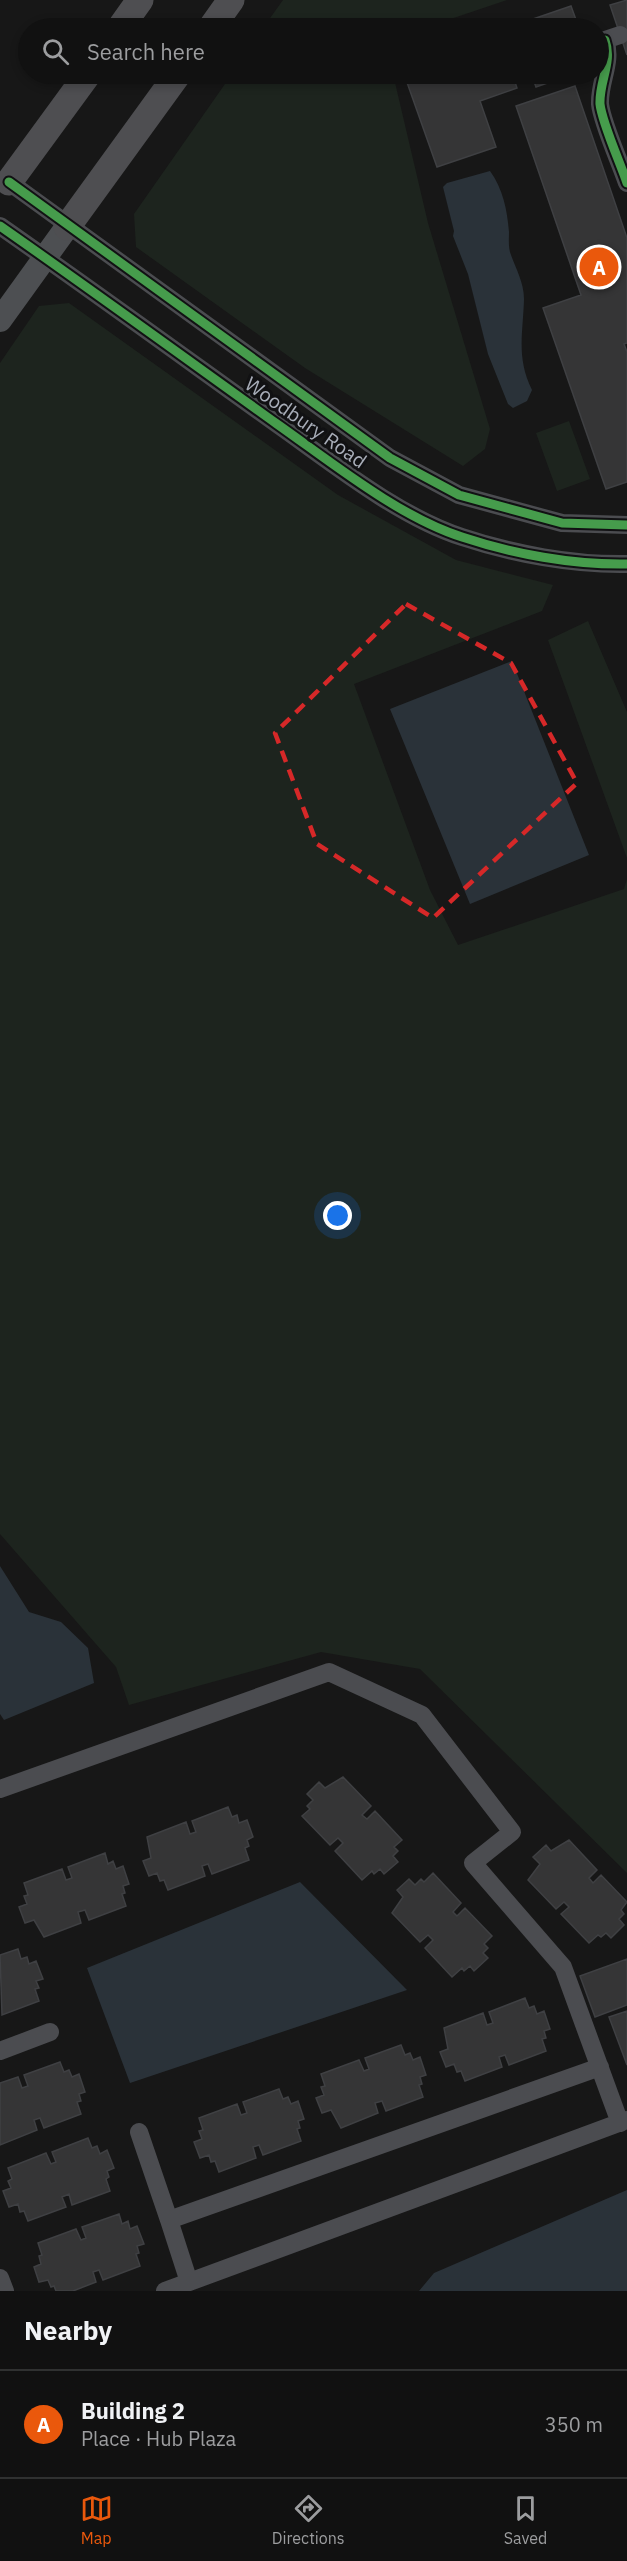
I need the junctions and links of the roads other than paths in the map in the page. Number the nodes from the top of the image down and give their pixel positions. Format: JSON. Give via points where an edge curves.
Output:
{"nodes":[{"id":1,"x":140,"y":0,"type":"edge"},
{"id":2,"x":231,"y":0,"type":"edge"},
{"id":3,"x":127,"y":18,"type":"edge"},
{"id":4,"x":218,"y":18,"type":"edge"},
{"id":5,"x":613,"y":38,"type":"dead end"},
{"id":6,"x":609,"y":56,"type":"edge"},
{"id":7,"x":80,"y":84,"type":"edge"},
{"id":8,"x":171,"y":84,"type":"edge"},
{"id":9,"x":601,"y":84,"type":"edge"},
{"id":10,"x":627,"y":183,"type":"edge"},
{"id":11,"x":5,"y":189,"type":"edge"},
{"id":12,"x":0,"y":226,"type":"edge"},
{"id":13,"x":67,"y":226,"type":"junction"},
{"id":14,"x":45,"y":258,"type":"junction"},
{"id":15,"x":0,"y":320,"type":"edge"},
{"id":16,"x":627,"y":525,"type":"edge"},
{"id":17,"x":627,"y":564,"type":"edge"},
{"id":18,"x":0,"y":1789,"type":"edge"},
{"id":19,"x":50,"y":2032,"type":"dead end"},
{"id":20,"x":0,"y":2051,"type":"edge"},
{"id":21,"x":600,"y":2067,"type":"junction"},
{"id":22,"x":624,"y":2121,"type":"edge"},
{"id":23,"x":139,"y":2132,"type":"dead end"},
{"id":24,"x":169,"y":2220,"type":"junction"},
{"id":25,"x":0,"y":2278,"type":"edge"},
{"id":26,"x":189,"y":2282,"type":"junction"},
{"id":27,"x":5,"y":2291,"type":"edge"},
{"id":28,"x":165,"y":2291,"type":"edge"}],
"edges":[{"from":1,"to":3,"type":"highway"},
{"from":2,"to":4,"type":"highway"},
{"from":5,"to":6,"type":"street"},
{"from":7,"to":11,"type":"highway"},
{"from":8,"to":13,"type":"highway"},
{"from":9,"to":10,"type":"street","via":[[600,105]]},
{"from":11,"to":13,"type":"street","name":"Woodbury Road"},
{"from":12,"to":14,"type":"street","name":"Woodbury Road"},
{"from":13,"to":14,"type":"main road"},
{"from":13,"to":16,"type":"street","name":"Woodbury Road","via":[[390,458],[459,495],[562,523]]},
{"from":14,"to":15,"type":"main road"},
{"from":14,"to":17,"type":"street","name":"Woodbury Road","via":[[399,507],[461,537],[532,554]]},
{"from":18,"to":21,"type":"street","via":[[329,1672],[422,1715],[512,1833],[473,1863],[562,1967]]},
{"from":19,"to":20,"type":"street"},
{"from":21,"to":22,"type":"street"},
{"from":21,"to":24,"type":"street"},
{"from":22,"to":26,"type":"street"},
{"from":23,"to":24,"type":"street"},
{"from":24,"to":26,"type":"street"},
{"from":25,"to":27,"type":"street"},
{"from":26,"to":28,"type":"street"}]}
